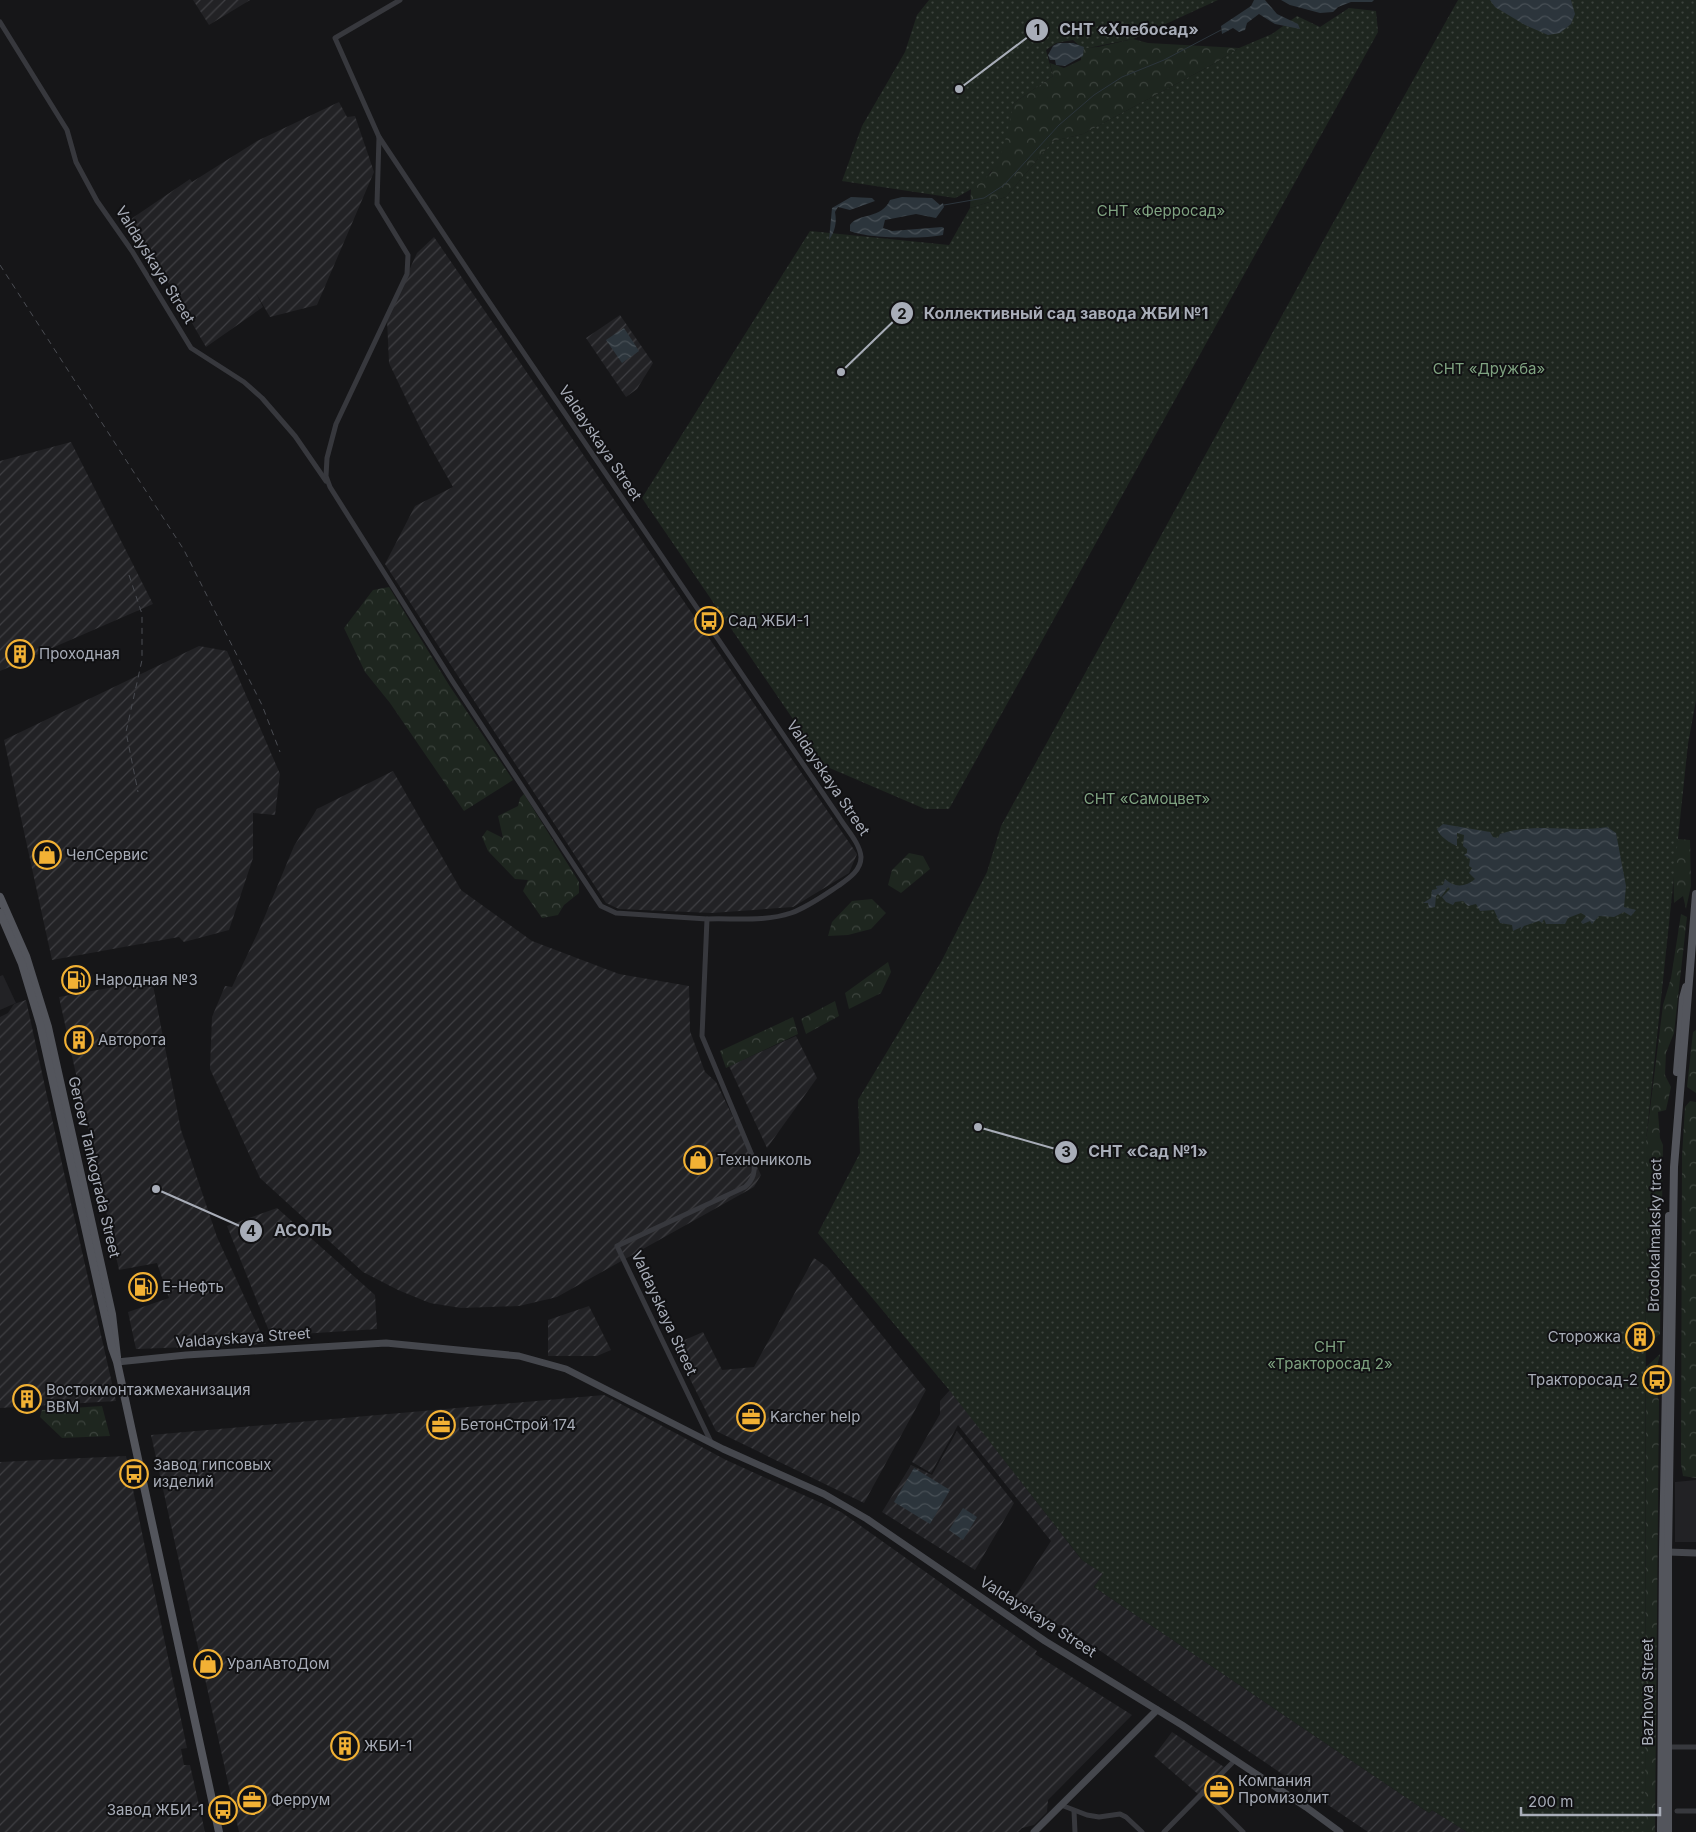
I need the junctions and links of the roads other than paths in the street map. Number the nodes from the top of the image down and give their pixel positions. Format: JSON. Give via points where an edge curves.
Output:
{"nodes":[{"id":1,"x":400,"y":0,"type":"edge"},
{"id":2,"x":0,"y":22,"type":"edge"},
{"id":3,"x":379,"y":137,"type":"junction"},
{"id":4,"x":330,"y":488,"type":"junction"},
{"id":5,"x":1696,"y":894,"type":"edge"},
{"id":6,"x":0,"y":897,"type":"edge"},
{"id":7,"x":0,"y":913,"type":"edge"},
{"id":8,"x":707,"y":919,"type":"junction"},
{"id":9,"x":117,"y":1362,"type":"junction"},
{"id":10,"x":711,"y":1443,"type":"junction"},
{"id":11,"x":1665,"y":1552,"type":"junction"},
{"id":12,"x":1696,"y":1553,"type":"edge"},
{"id":13,"x":1157,"y":1710,"type":"junction"},
{"id":14,"x":1668,"y":1747,"type":"junction"},
{"id":15,"x":1696,"y":1747,"type":"edge"},
{"id":16,"x":1235,"y":1760,"type":"junction"},
{"id":17,"x":1204,"y":1792,"type":"junction"},
{"id":18,"x":1061,"y":1805,"type":"junction"},
{"id":19,"x":1074,"y":1811,"type":"junction"},
{"id":20,"x":1677,"y":1811,"type":"dead end"},
{"id":21,"x":1696,"y":1811,"type":"edge"},
{"id":22,"x":219,"y":1832,"type":"edge"},
{"id":23,"x":1034,"y":1832,"type":"edge"},
{"id":24,"x":1075,"y":1832,"type":"edge"},
{"id":25,"x":1142,"y":1832,"type":"edge"},
{"id":26,"x":1164,"y":1832,"type":"edge"},
{"id":27,"x":1243,"y":1832,"type":"edge"},
{"id":28,"x":1340,"y":1832,"type":"edge"},
{"id":29,"x":1663,"y":1832,"type":"edge"}],
"edges":[{"from":1,"to":3,"type":"street","via":[[335,38]]},
{"from":2,"to":4,"type":"street","name":"Valdayskaya Street","via":[[67,130],[76,162],[97,200],[188,343],[206,360],[244,382],[262,398],[295,436]]},
{"from":3,"to":4,"type":"street","via":[[378,204],[408,255],[407,274],[336,424],[327,458],[326,476]]},
{"from":3,"to":8,"type":"street","name":"Valdayskaya Street","via":[[858,846],[861,857],[856,872],[810,904],[780,916]]},
{"from":4,"to":8,"type":"street","name":"Valdayskaya Street","via":[[601,906],[616,912]]},
{"from":5,"to":11,"type":"main road","name":"Brodokalmaksky tract","via":[[1688,980],[1683,998],[1670,1158]]},
{"from":6,"to":9,"type":"main road","name":"Geroev Tankograda Street","via":[[26,956],[48,1027],[110,1306]]},
{"from":7,"to":9,"type":"main road","name":"Geroev Tankograda Street","via":[[22,964],[40,1024]]},
{"from":8,"to":10,"type":"street","name":"Valdayskaya Street","via":[[702,1036],[754,1160],[752,1181],[745,1188],[617,1246]]},
{"from":9,"to":10,"type":"street","name":"Valdayskaya Street","via":[[386,1343],[520,1356],[566,1370]]},
{"from":9,"to":22,"type":"main road","name":"Geroev Tankograda Street"},
{"from":10,"to":13,"type":"street","name":"Valdayskaya Street","via":[[824,1494],[867,1519],[1046,1641]]},
{"from":11,"to":12,"type":"street"},
{"from":11,"to":14,"type":"main road","name":"Bazhova Street"},
{"from":11,"to":29,"type":"main road","name":"Bazhova Street"},
{"from":13,"to":16,"type":"street","name":"Valdayskaya Street"},
{"from":13,"to":18,"type":"street"},
{"from":14,"to":15,"type":"street"},
{"from":14,"to":29,"type":"main road","name":"Bazhova Street"},
{"from":16,"to":17,"type":"street"},
{"from":16,"to":28,"type":"street","name":"Valdayskaya Street"},
{"from":17,"to":26,"type":"street"},
{"from":17,"to":27,"type":"street"},
{"from":18,"to":19,"type":"street"},
{"from":18,"to":23,"type":"street"},
{"from":19,"to":24,"type":"street"},
{"from":19,"to":25,"type":"street","via":[[1099,1817],[1120,1814]]},
{"from":20,"to":21,"type":"street"}]}
